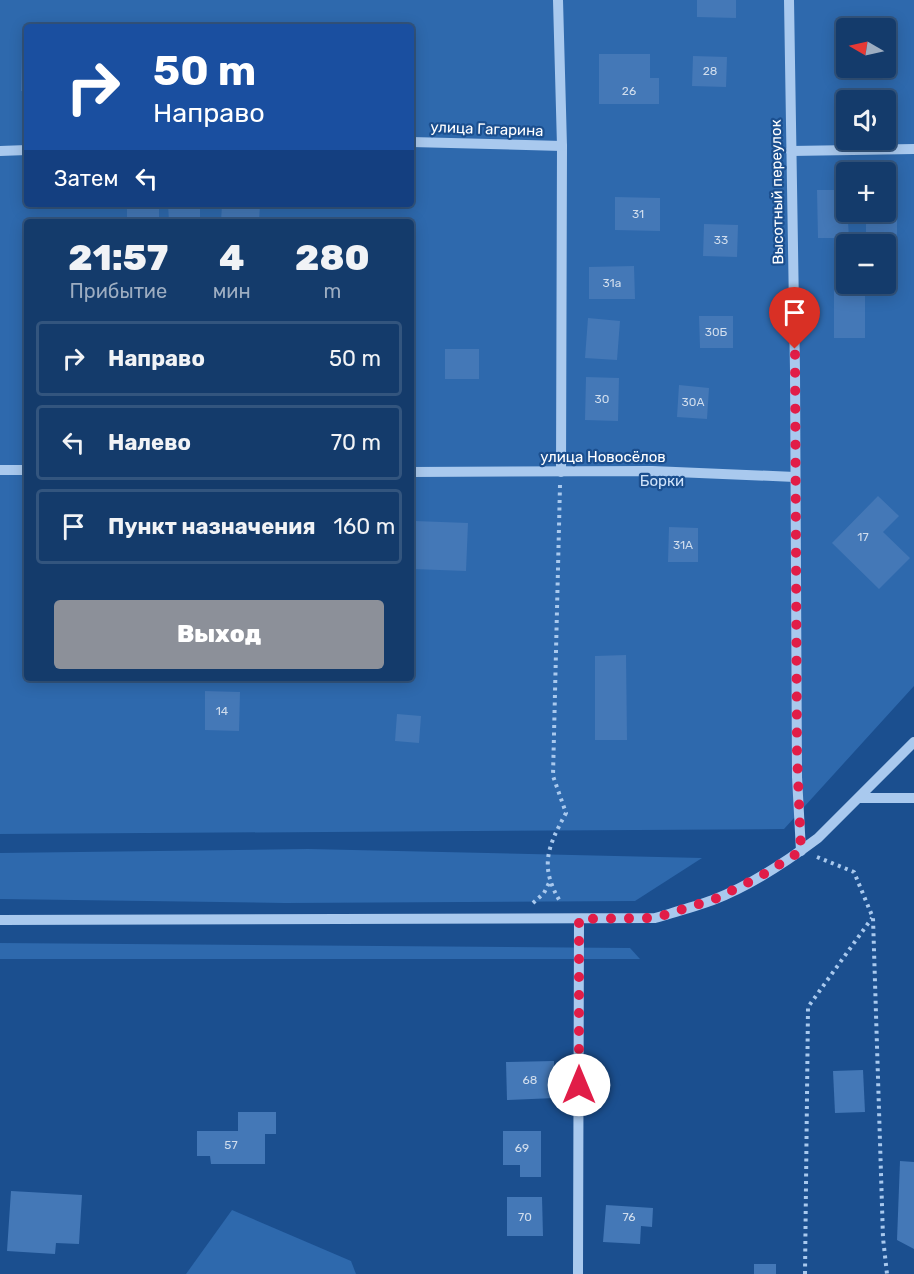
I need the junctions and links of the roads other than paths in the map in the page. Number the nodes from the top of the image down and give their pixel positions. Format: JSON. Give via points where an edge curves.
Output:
{"nodes":[{"id":1,"x":558,"y":0,"type":"edge"},
{"id":2,"x":789,"y":0,"type":"edge"},
{"id":3,"x":414,"y":142,"type":"edge"},
{"id":4,"x":562,"y":146,"type":"junction"},
{"id":5,"x":914,"y":149,"type":"edge"},
{"id":6,"x":24,"y":150,"type":"edge"},
{"id":7,"x":0,"y":151,"type":"edge"},
{"id":8,"x":791,"y":151,"type":"junction"},
{"id":9,"x":0,"y":470,"type":"edge"},
{"id":10,"x":24,"y":470,"type":"edge"},
{"id":11,"x":414,"y":472,"type":"edge"},
{"id":12,"x":561,"y":472,"type":"junction"},
{"id":13,"x":795,"y":477,"type":"junction"},
{"id":14,"x":914,"y":742,"type":"edge"},
{"id":15,"x":859,"y":798,"type":"junction"},
{"id":16,"x":914,"y":798,"type":"edge"},
{"id":17,"x":801,"y":851,"type":"junction"},
{"id":18,"x":579,"y":919,"type":"junction"},
{"id":19,"x":0,"y":920,"type":"edge"},
{"id":20,"x":578,"y":1274,"type":"edge"}],
"edges":[{"from":1,"to":4,"type":"street"},
{"from":2,"to":8,"type":"street","name":"Высотный переулок"},
{"from":3,"to":4,"type":"street","name":"улица Гагарина"},
{"from":4,"to":12,"type":"street"},
{"from":5,"to":8,"type":"street"},
{"from":6,"to":7,"type":"street"},
{"from":8,"to":13,"type":"street","name":"Высотный переулок"},
{"from":9,"to":10,"type":"street"},
{"from":11,"to":12,"type":"street","name":"улица Новосёлов"},
{"from":12,"to":13,"type":"street","name":"улица Новосёлов"},
{"from":13,"to":17,"type":"street","name":"Высотный переулок"},
{"from":14,"to":15,"type":"street"},
{"from":15,"to":16,"type":"street"},
{"from":15,"to":17,"type":"street"},
{"from":17,"to":18,"type":"street","via":[[715,899],[655,918]]},
{"from":18,"to":19,"type":"street"},
{"from":18,"to":20,"type":"street"}]}
